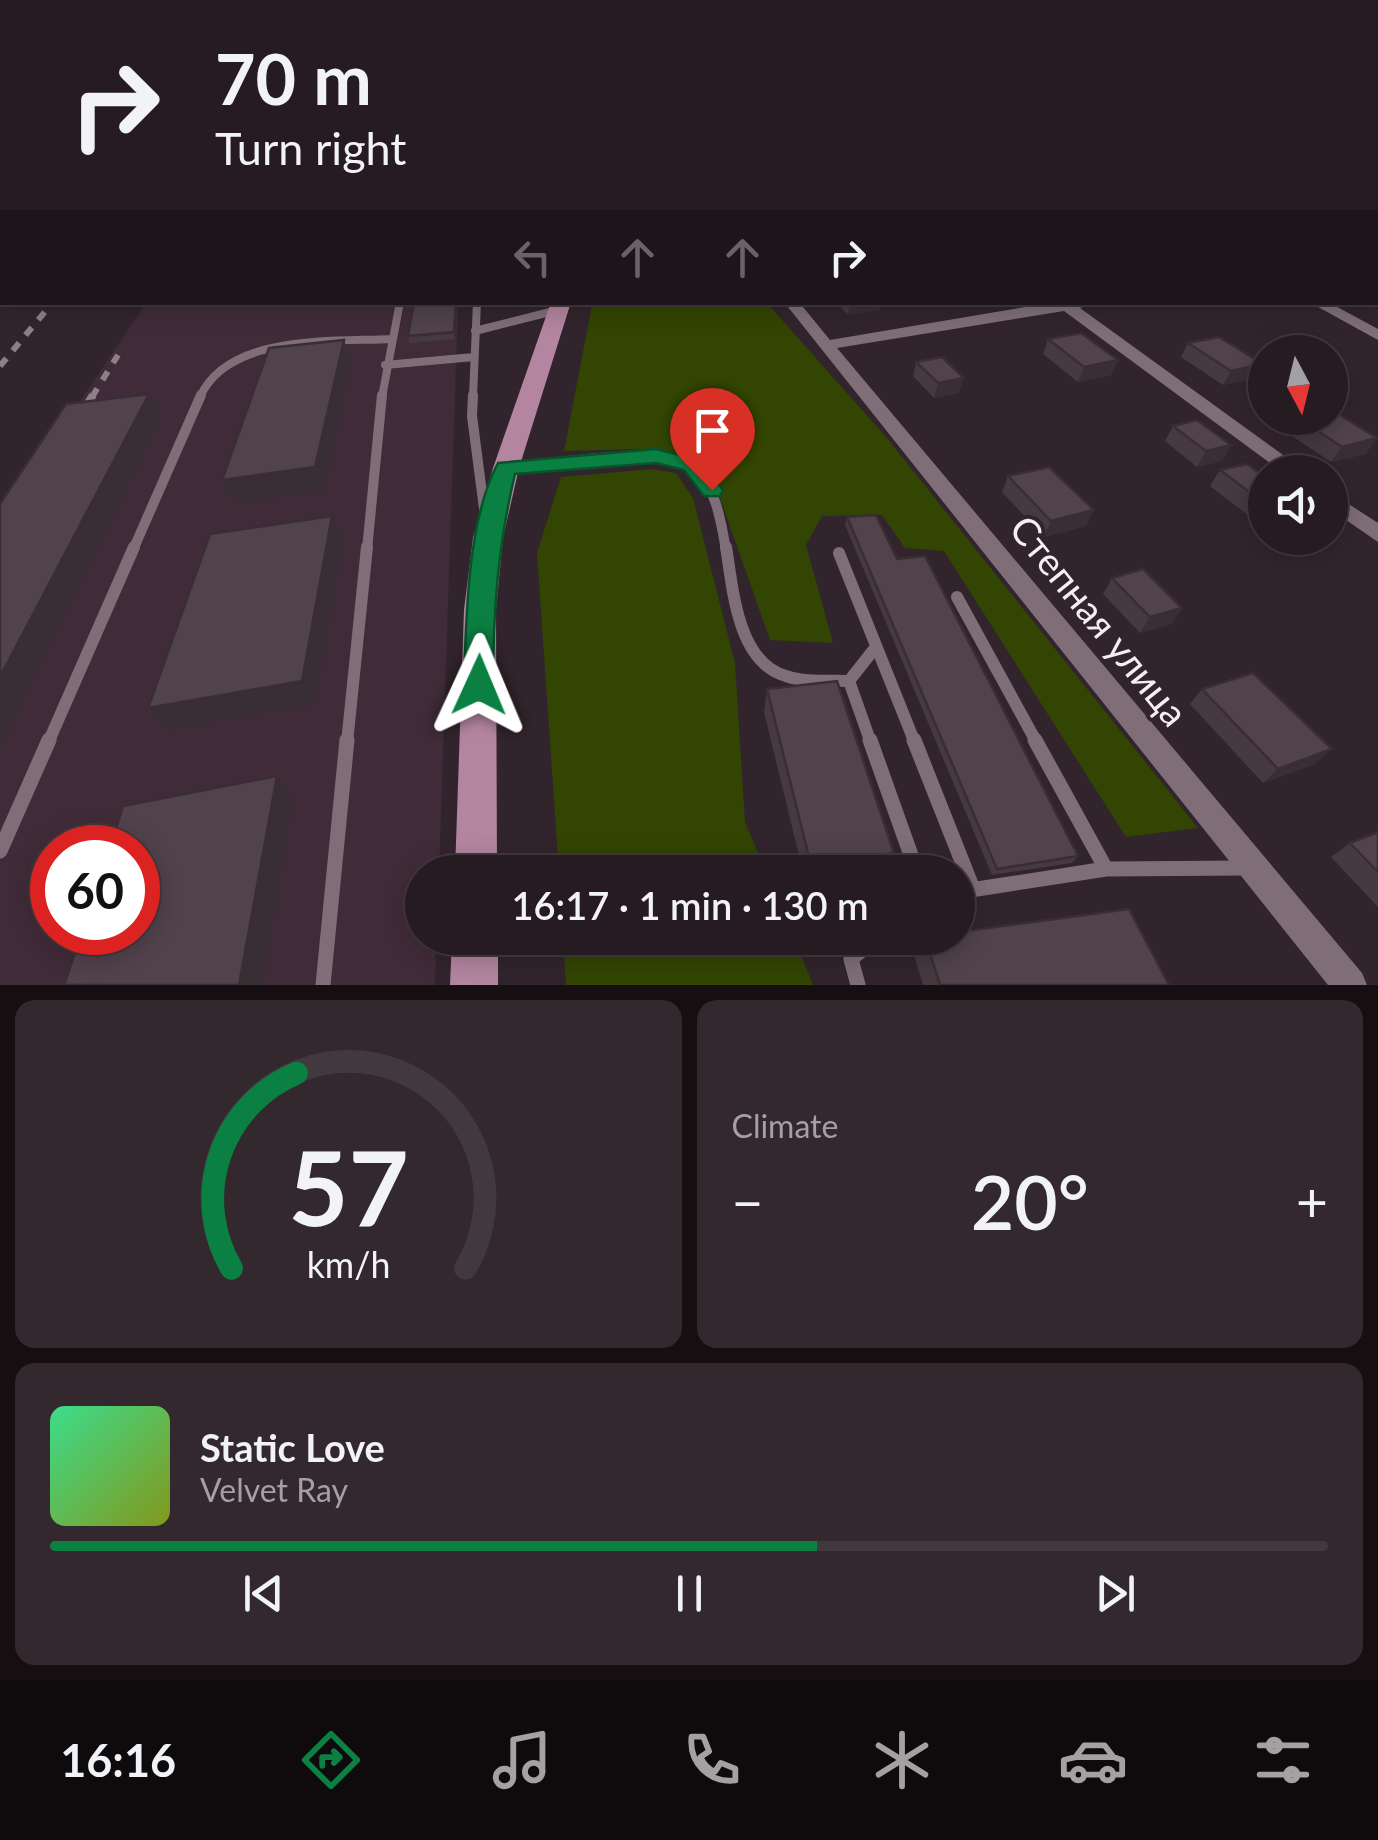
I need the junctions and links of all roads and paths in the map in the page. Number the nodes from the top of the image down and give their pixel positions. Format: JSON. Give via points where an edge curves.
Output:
{"nodes":[{"id":1,"x":399,"y":305,"type":"edge"},
{"id":2,"x":478,"y":305,"type":"edge"},
{"id":3,"x":793,"y":305,"type":"edge"},
{"id":4,"x":1059,"y":305,"type":"edge"},
{"id":5,"x":1066,"y":305,"type":"edge"},
{"id":6,"x":1322,"y":305,"type":"edge"},
{"id":7,"x":560,"y":306,"type":"edge"},
{"id":8,"x":476,"y":331,"type":"junction"},
{"id":9,"x":1378,"y":335,"type":"edge"},
{"id":10,"x":391,"y":339,"type":"junction"},
{"id":11,"x":826,"y":346,"type":"junction"},
{"id":12,"x":474,"y":357,"type":"junction"},
{"id":13,"x":385,"y":365,"type":"junction"},
{"id":14,"x":1271,"y":455,"type":"edge"},
{"id":15,"x":506,"y":468,"type":"junction"},
{"id":16,"x":1348,"y":512,"type":"edge"},
{"id":17,"x":1378,"y":534,"type":"edge"},
{"id":18,"x":488,"y":538,"type":"junction"},
{"id":19,"x":839,"y":552,"type":"dead end"},
{"id":20,"x":957,"y":597,"type":"dead end"},
{"id":21,"x":875,"y":648,"type":"junction"},
{"id":22,"x":849,"y":681,"type":"junction"},
{"id":23,"x":0,"y":851,"type":"edge"},
{"id":24,"x":476,"y":855,"type":"edge"},
{"id":25,"x":910,"y":855,"type":"edge"},
{"id":26,"x":952,"y":855,"type":"edge"},
{"id":27,"x":1254,"y":868,"type":"junction"},
{"id":28,"x":1106,"y":870,"type":"junction"},
{"id":29,"x":975,"y":889,"type":"edge"},
{"id":30,"x":474,"y":955,"type":"edge"},
{"id":31,"x":855,"y":955,"type":"edge"},
{"id":32,"x":324,"y":985,"type":"edge"},
{"id":33,"x":474,"y":985,"type":"edge"},
{"id":34,"x":858,"y":985,"type":"edge"},
{"id":35,"x":1350,"y":985,"type":"edge"}],
"edges":[{"from":1,"to":10,"type":"lane"},
{"from":2,"to":8,"type":"lane"},
{"from":3,"to":11,"type":"street","name":"Степная улица"},
{"from":4,"to":11,"type":"street"},
{"from":5,"to":14,"type":"street"},
{"from":6,"to":9,"type":"street"},
{"from":7,"to":8,"type":"lane"},
{"from":7,"to":15,"type":"main road"},
{"from":8,"to":12,"type":"lane"},
{"from":10,"to":13,"type":"lane"},
{"from":10,"to":23,"type":"lane","via":[[295,344],[238,357],[206,384]]},
{"from":11,"to":27,"type":"street","name":"Степная улица"},
{"from":12,"to":13,"type":"lane"},
{"from":12,"to":18,"type":"lane","via":[[472,416]]},
{"from":13,"to":32,"type":"lane"},
{"from":15,"to":18,"type":"main road"},
{"from":15,"to":22,"type":"lane","via":[[656,456],[692,465],[712,490],[738,613],[756,655],[780,675]]},
{"from":16,"to":17,"type":"street"},
{"from":18,"to":24,"type":"main road","via":[[480,610]]},
{"from":19,"to":21,"type":"lane"},
{"from":20,"to":28,"type":"lane"},
{"from":21,"to":22,"type":"lane"},
{"from":21,"to":26,"type":"lane"},
{"from":22,"to":25,"type":"lane"},
{"from":27,"to":28,"type":"lane"},
{"from":27,"to":35,"type":"street","name":"Степная улица"},
{"from":28,"to":29,"type":"lane"},
{"from":30,"to":33,"type":"main road"},
{"from":31,"to":34,"type":"lane"}]}
